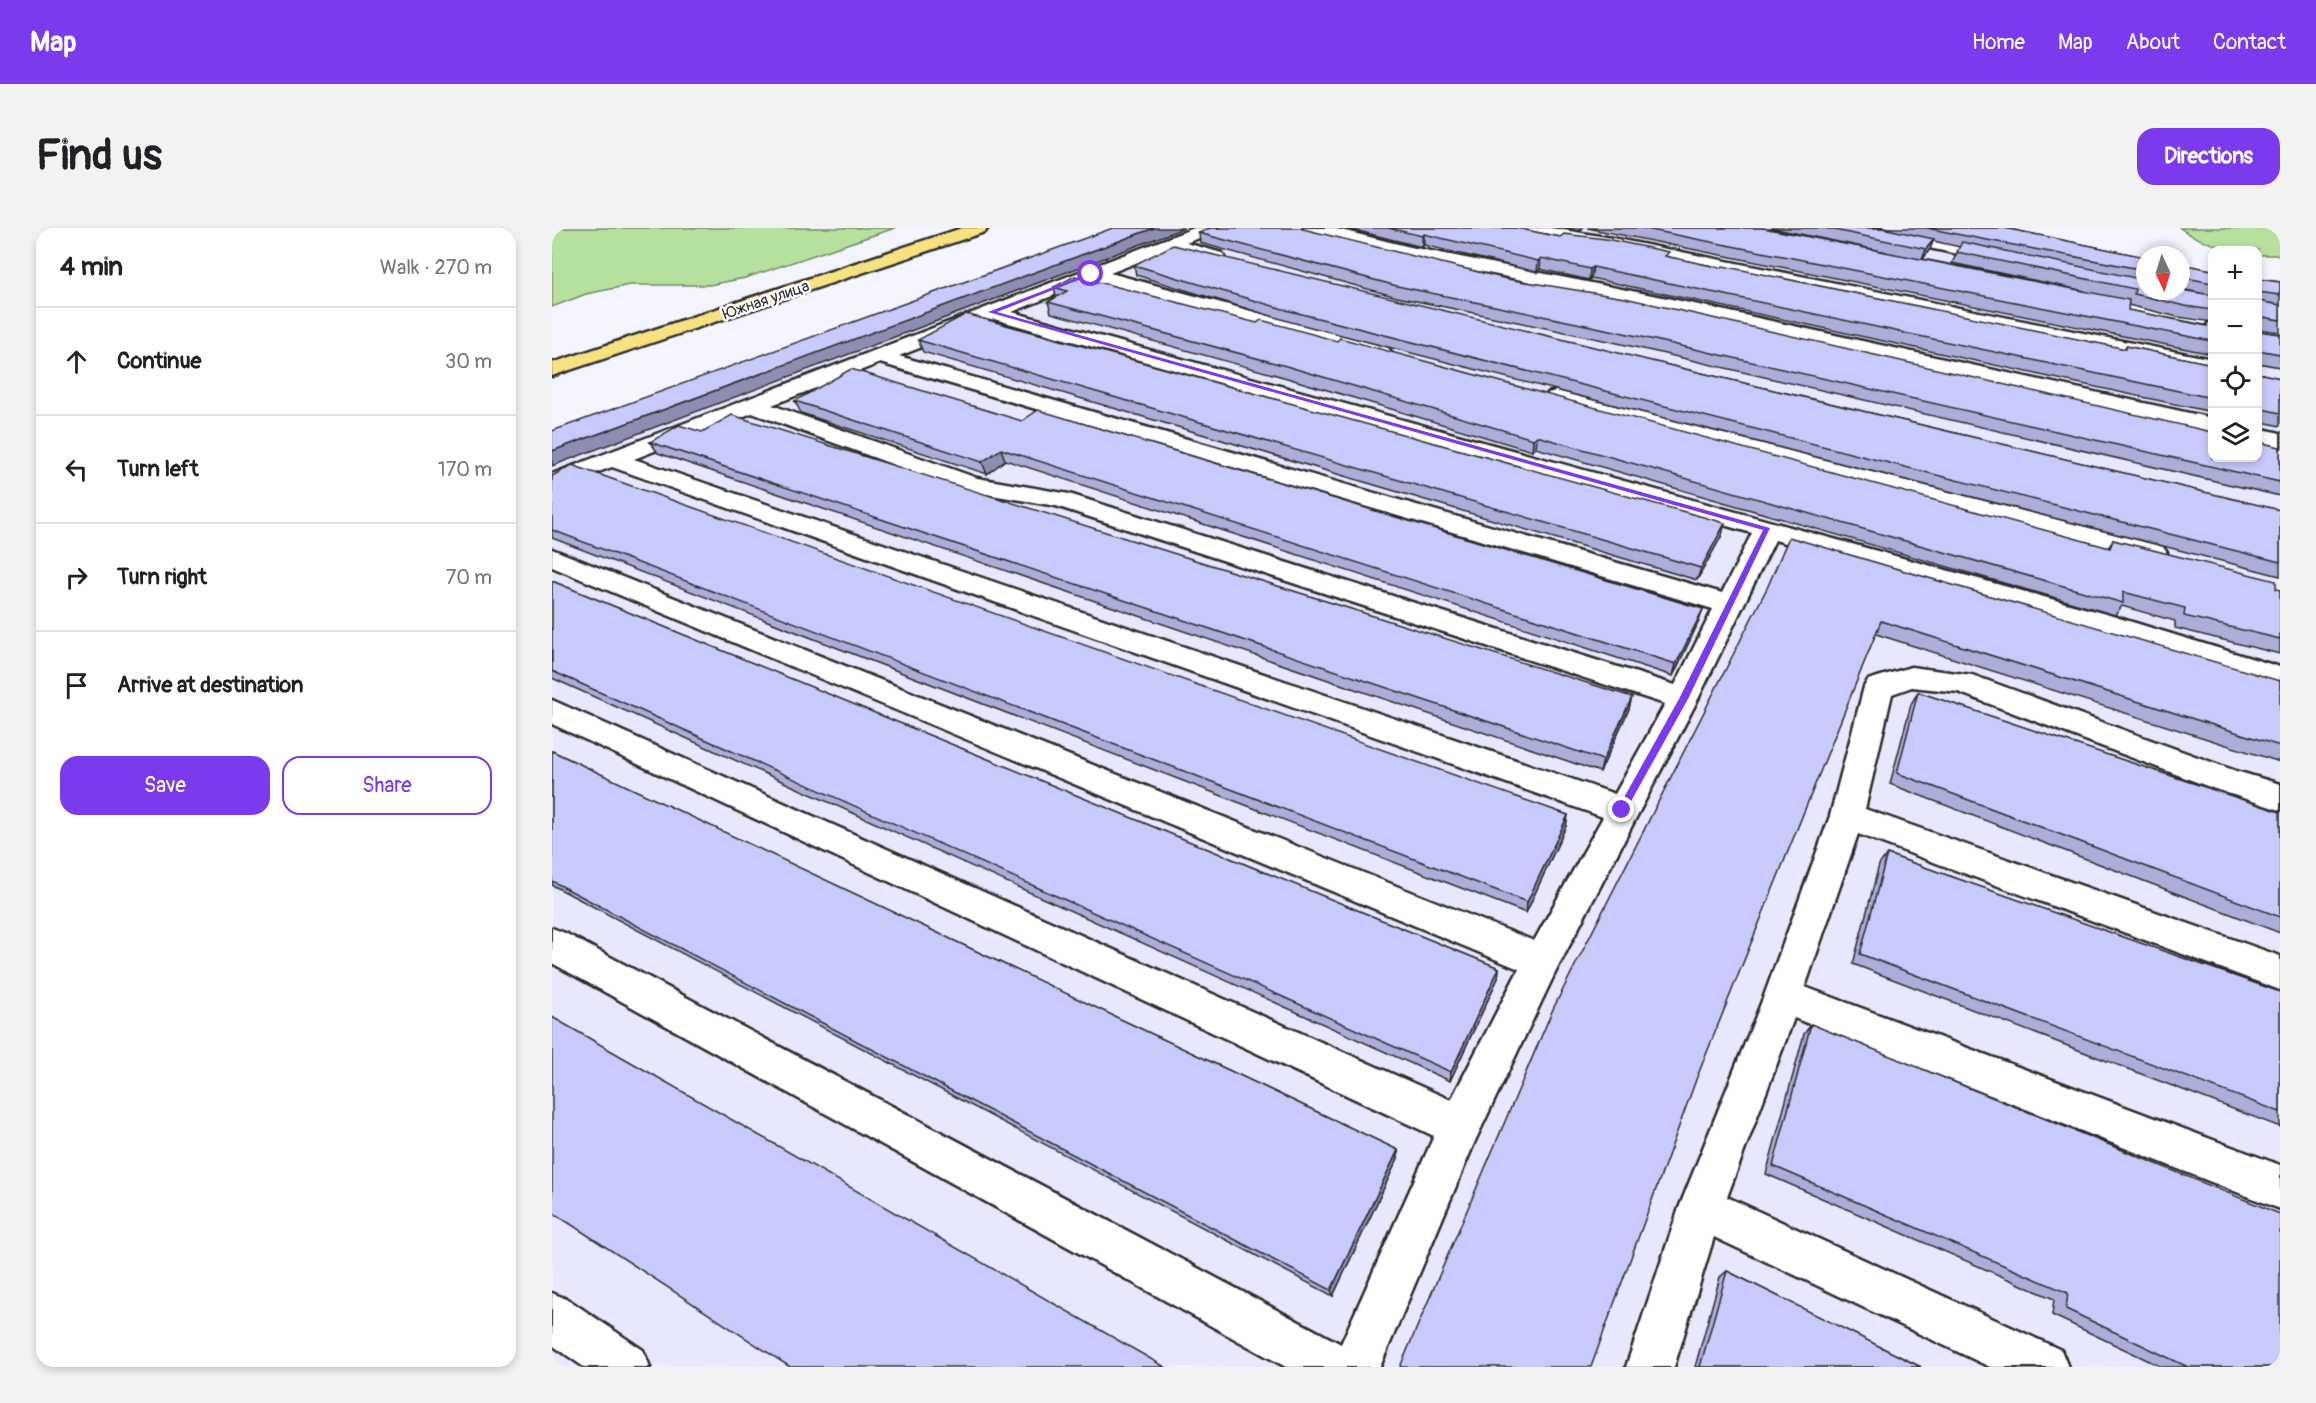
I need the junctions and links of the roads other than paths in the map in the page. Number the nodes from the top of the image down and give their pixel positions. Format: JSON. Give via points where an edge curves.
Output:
{"nodes":[{"id":1,"x":979,"y":228,"type":"edge"},
{"id":2,"x":1209,"y":228,"type":"edge"},
{"id":3,"x":1312,"y":228,"type":"edge"},
{"id":4,"x":1519,"y":228,"type":"edge"},
{"id":5,"x":1856,"y":228,"type":"edge"},
{"id":6,"x":1168,"y":244,"type":"junction"},
{"id":7,"x":2021,"y":262,"type":"edge"},
{"id":8,"x":1235,"y":263,"type":"edge"},
{"id":9,"x":1091,"y":274,"type":"junction"},
{"id":10,"x":2066,"y":291,"type":"edge"},
{"id":11,"x":991,"y":312,"type":"junction"},
{"id":12,"x":2208,"y":327,"type":"edge"},
{"id":13,"x":881,"y":357,"type":"junction"},
{"id":14,"x":1400,"y":357,"type":"edge"},
{"id":15,"x":2208,"y":364,"type":"edge"},
{"id":16,"x":552,"y":370,"type":"edge"},
{"id":17,"x":1540,"y":393,"type":"edge"},
{"id":18,"x":750,"y":405,"type":"junction"},
{"id":19,"x":2208,"y":423,"type":"edge"},
{"id":20,"x":2262,"y":436,"type":"edge"},
{"id":21,"x":2280,"y":440,"type":"edge"},
{"id":22,"x":612,"y":459,"type":"junction"},
{"id":23,"x":552,"y":482,"type":"edge"},
{"id":24,"x":1767,"y":529,"type":"junction"},
{"id":25,"x":552,"y":557,"type":"edge"},
{"id":26,"x":2173,"y":558,"type":"edge"},
{"id":27,"x":1730,"y":605,"type":"junction"},
{"id":28,"x":2280,"y":678,"type":"edge"},
{"id":29,"x":1683,"y":699,"type":"junction"},
{"id":30,"x":552,"y":711,"type":"edge"},
{"id":31,"x":2280,"y":797,"type":"edge"},
{"id":32,"x":1622,"y":810,"type":"junction"},
{"id":33,"x":1846,"y":816,"type":"junction"},
{"id":34,"x":552,"y":944,"type":"edge"},
{"id":35,"x":1542,"y":961,"type":"junction"},
{"id":36,"x":2280,"y":973,"type":"edge"},
{"id":37,"x":1783,"y":996,"type":"junction"},
{"id":38,"x":1460,"y":1126,"type":"junction"},
{"id":39,"x":2280,"y":1187,"type":"edge"},
{"id":40,"x":1701,"y":1208,"type":"junction"},
{"id":41,"x":552,"y":1317,"type":"edge"},
{"id":42,"x":627,"y":1367,"type":"edge"},
{"id":43,"x":1335,"y":1367,"type":"edge"},
{"id":44,"x":1355,"y":1367,"type":"edge"},
{"id":45,"x":1650,"y":1367,"type":"edge"},
{"id":46,"x":2044,"y":1367,"type":"edge"}],
"edges":[{"from":1,"to":16,"type":"main road","name":"Южная улица"},
{"from":2,"to":6,"type":"lane"},
{"from":3,"to":19,"type":"lane"},
{"from":4,"to":15,"type":"lane","via":[[1612,243]]},
{"from":5,"to":7,"type":"lane"},
{"from":6,"to":8,"type":"lane"},
{"from":6,"to":9,"type":"lane"},
{"from":9,"to":11,"type":"lane"},
{"from":9,"to":14,"type":"lane"},
{"from":10,"to":12,"type":"lane"},
{"from":11,"to":13,"type":"lane"},
{"from":11,"to":24,"type":"lane"},
{"from":13,"to":18,"type":"lane"},
{"from":13,"to":27,"type":"lane"},
{"from":17,"to":26,"type":"lane"},
{"from":18,"to":22,"type":"lane"},
{"from":18,"to":29,"type":"lane","via":[[972,485],[1060,499]]},
{"from":20,"to":21,"type":"lane"},
{"from":22,"to":23,"type":"lane"},
{"from":22,"to":32,"type":"lane"},
{"from":24,"to":27,"type":"lane"},
{"from":24,"to":28,"type":"lane","via":[[2099,622]]},
{"from":25,"to":35,"type":"lane"},
{"from":27,"to":29,"type":"lane"},
{"from":29,"to":32,"type":"lane"},
{"from":30,"to":38,"type":"lane"},
{"from":31,"to":33,"type":"lane","via":[[1961,682],[1911,677],[1879,687]]},
{"from":32,"to":35,"type":"lane"},
{"from":33,"to":36,"type":"lane"},
{"from":33,"to":37,"type":"lane"},
{"from":34,"to":43,"type":"lane"},
{"from":35,"to":38,"type":"lane"},
{"from":37,"to":39,"type":"lane"},
{"from":37,"to":40,"type":"lane"},
{"from":38,"to":44,"type":"lane"},
{"from":40,"to":45,"type":"lane"},
{"from":40,"to":46,"type":"lane"},
{"from":41,"to":42,"type":"lane"}]}
